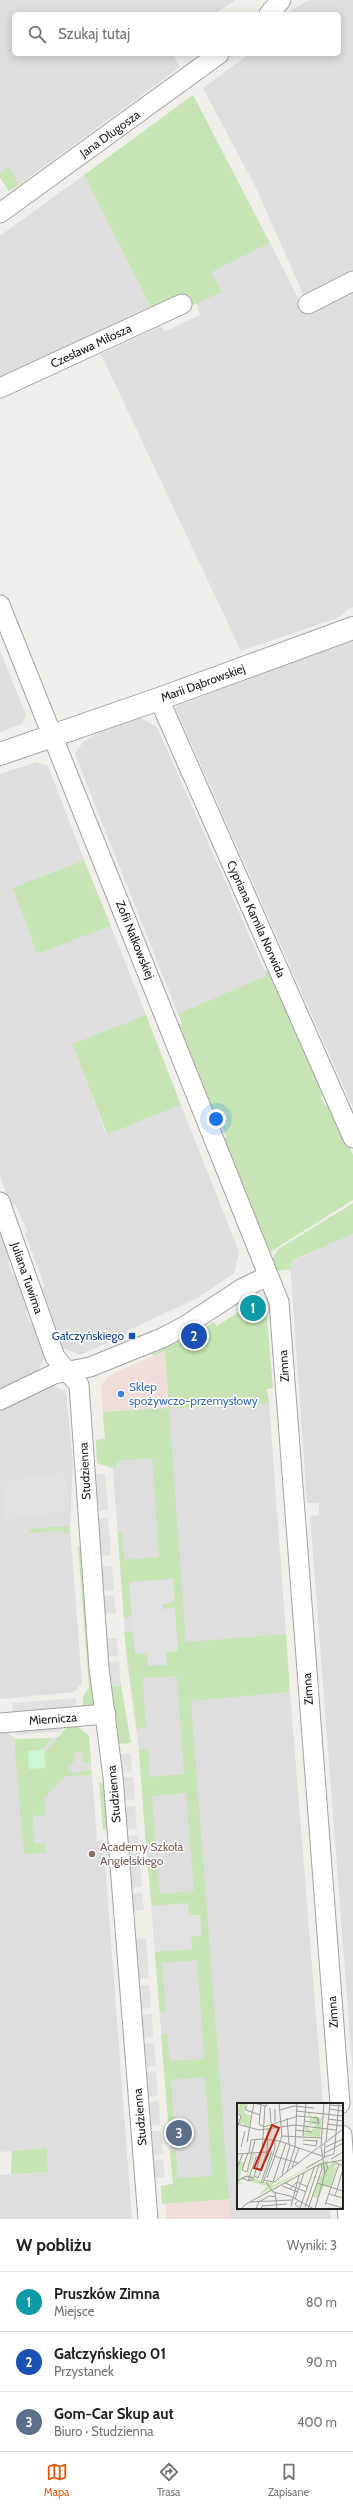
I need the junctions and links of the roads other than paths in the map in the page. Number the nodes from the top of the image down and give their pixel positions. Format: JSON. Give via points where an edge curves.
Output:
{"nodes":[{"id":1,"x":216,"y":56,"type":"edge"},
{"id":2,"x":0,"y":213,"type":"edge"},
{"id":3,"x":353,"y":281,"type":"edge"},
{"id":4,"x":182,"y":304,"type":"dead end"},
{"id":5,"x":308,"y":304,"type":"dead end"},
{"id":6,"x":0,"y":388,"type":"edge"},
{"id":7,"x":0,"y":605,"type":"edge"},
{"id":8,"x":353,"y":628,"type":"edge"},
{"id":9,"x":158,"y":699,"type":"junction"},
{"id":10,"x":52,"y":736,"type":"junction"},
{"id":11,"x":0,"y":754,"type":"edge"},
{"id":12,"x":353,"y":1138,"type":"edge"},
{"id":13,"x":0,"y":1202,"type":"edge"},
{"id":14,"x":268,"y":1276,"type":"junction"},
{"id":15,"x":70,"y":1372,"type":"junction"},
{"id":16,"x":0,"y":1400,"type":"edge"},
{"id":17,"x":106,"y":1714,"type":"junction"},
{"id":18,"x":0,"y":1723,"type":"edge"},
{"id":19,"x":340,"y":2103,"type":"edge"},
{"id":20,"x":343,"y":2149,"type":"edge"},
{"id":21,"x":148,"y":2219,"type":"edge"},
{"id":22,"x":348,"y":2219,"type":"edge"}],
"edges":[{"from":1,"to":2,"type":"street","name":"Jana Długosza"},
{"from":3,"to":5,"type":"street"},
{"from":4,"to":6,"type":"street","name":"Czesława Miłosza"},
{"from":7,"to":10,"type":"street","name":"Zofii Nałkowskiej"},
{"from":8,"to":9,"type":"street","name":"Marii Dąbrowskiej"},
{"from":9,"to":10,"type":"street","name":"Marii Dąbrowskiej"},
{"from":9,"to":12,"type":"street","name":"Cypriana Kamila Norwida"},
{"from":10,"to":11,"type":"street","name":"Marii Dąbrowskiej"},
{"from":10,"to":14,"type":"street","name":"Zofii Nałkowskiej"},
{"from":13,"to":15,"type":"street","name":"Juliana Tuwima","via":[[53,1352],[57,1360]]},
{"from":14,"to":15,"type":"street","via":[[243,1288],[162,1338],[90,1367]]},
{"from":14,"to":19,"type":"street","name":"Zimna","via":[[280,1306]]},
{"from":15,"to":16,"type":"street","via":[[54,1374]]},
{"from":15,"to":17,"type":"street","name":"Studzienna","via":[[80,1389],[99,1668]]},
{"from":17,"to":18,"type":"street","name":"Miernicza"},
{"from":17,"to":21,"type":"street","name":"Studzienna"},
{"from":20,"to":22,"type":"street"}]}
